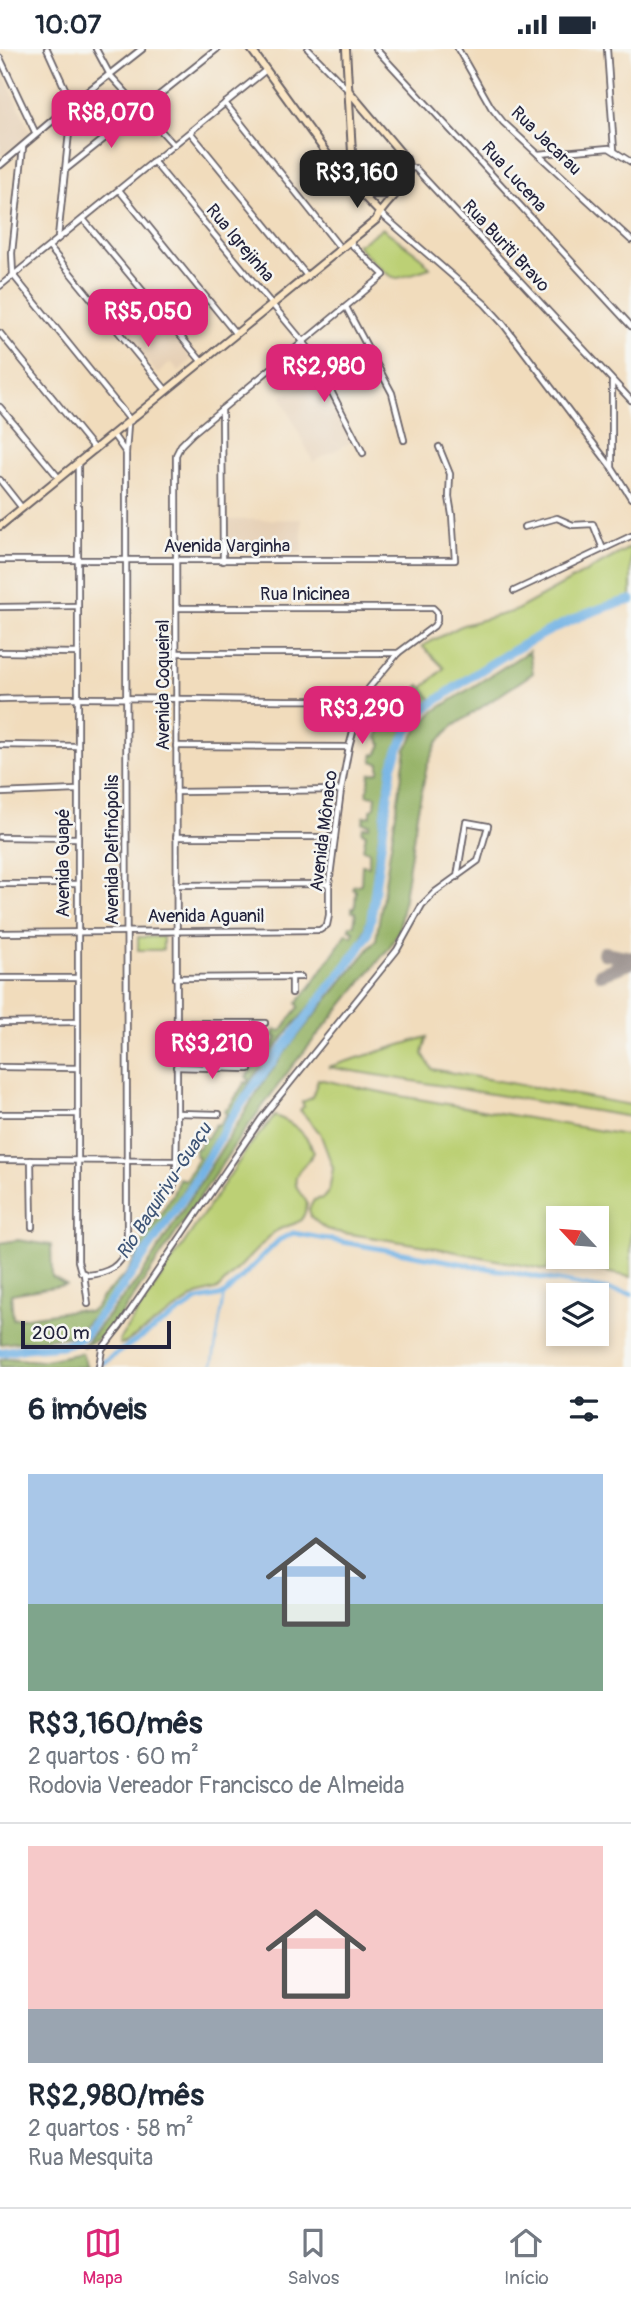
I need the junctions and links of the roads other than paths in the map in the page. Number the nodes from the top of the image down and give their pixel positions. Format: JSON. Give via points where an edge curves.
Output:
{"nodes":[{"id":1,"x":47,"y":49,"type":"edge"},
{"id":2,"x":96,"y":49,"type":"edge"},
{"id":3,"x":142,"y":49,"type":"edge"},
{"id":4,"x":217,"y":49,"type":"edge"},
{"id":5,"x":251,"y":49,"type":"edge"},
{"id":6,"x":308,"y":49,"type":"edge"},
{"id":7,"x":346,"y":49,"type":"edge"},
{"id":8,"x":376,"y":49,"type":"edge"},
{"id":9,"x":458,"y":49,"type":"edge"},
{"id":10,"x":607,"y":49,"type":"edge"},
{"id":11,"x":0,"y":58,"type":"edge"},
{"id":12,"x":266,"y":70,"type":"junction"},
{"id":13,"x":110,"y":75,"type":"junction"},
{"id":14,"x":348,"y":90,"type":"junction"},
{"id":15,"x":225,"y":103,"type":"junction"},
{"id":16,"x":72,"y":104,"type":"junction"},
{"id":17,"x":142,"y":109,"type":"junction"},
{"id":18,"x":366,"y":111,"type":"junction"},
{"id":19,"x":350,"y":114,"type":"junction"},
{"id":20,"x":190,"y":132,"type":"junction"},
{"id":21,"x":36,"y":134,"type":"junction"},
{"id":22,"x":174,"y":145,"type":"junction"},
{"id":23,"x":23,"y":146,"type":"junction"},
{"id":24,"x":611,"y":149,"type":"junction"},
{"id":25,"x":537,"y":154,"type":"junction"},
{"id":26,"x":629,"y":160,"type":"edge"},
{"id":27,"x":153,"y":162,"type":"junction"},
{"id":28,"x":0,"y":165,"type":"edge"},
{"id":29,"x":353,"y":166,"type":"junction"},
{"id":30,"x":409,"y":168,"type":"junction"},
{"id":31,"x":64,"y":171,"type":"junction"},
{"id":32,"x":341,"y":173,"type":"junction"},
{"id":33,"x":354,"y":187,"type":"junction"},
{"id":34,"x":119,"y":190,"type":"junction"},
{"id":35,"x":360,"y":194,"type":"junction"},
{"id":36,"x":396,"y":194,"type":"junction"},
{"id":37,"x":379,"y":212,"type":"junction"},
{"id":38,"x":83,"y":219,"type":"junction"},
{"id":39,"x":58,"y":238,"type":"junction"},
{"id":40,"x":631,"y":240,"type":"edge"},
{"id":41,"x":350,"y":243,"type":"junction"},
{"id":42,"x":49,"y":247,"type":"junction"},
{"id":43,"x":341,"y":249,"type":"junction"},
{"id":44,"x":13,"y":275,"type":"junction"},
{"id":45,"x":308,"y":277,"type":"junction"},
{"id":46,"x":0,"y":286,"type":"edge"},
{"id":47,"x":145,"y":295,"type":"junction"},
{"id":48,"x":273,"y":305,"type":"junction"},
{"id":49,"x":346,"y":307,"type":"junction"},
{"id":50,"x":110,"y":323,"type":"junction"},
{"id":51,"x":631,"y":326,"type":"edge"},
{"id":52,"x":0,"y":333,"type":"edge"},
{"id":53,"x":236,"y":334,"type":"junction"},
{"id":54,"x":304,"y":343,"type":"junction"},
{"id":55,"x":202,"y":362,"type":"junction"},
{"id":56,"x":612,"y":380,"type":"junction"},
{"id":57,"x":167,"y":391,"type":"junction"},
{"id":58,"x":631,"y":400,"type":"edge"},
{"id":59,"x":0,"y":407,"type":"edge"},
{"id":60,"x":222,"y":409,"type":"junction"},
{"id":61,"x":130,"y":423,"type":"junction"},
{"id":62,"x":114,"y":436,"type":"junction"},
{"id":63,"x":404,"y":440,"type":"dead end"},
{"id":64,"x":439,"y":447,"type":"dead end"},
{"id":65,"x":96,"y":450,"type":"junction"},
{"id":66,"x":612,"y":451,"type":"junction"},
{"id":67,"x":125,"y":453,"type":"junction"},
{"id":68,"x":363,"y":453,"type":"dead end"},
{"id":69,"x":603,"y":457,"type":"junction"},
{"id":70,"x":78,"y":464,"type":"junction"},
{"id":71,"x":612,"y":468,"type":"junction"},
{"id":72,"x":60,"y":479,"type":"junction"},
{"id":73,"x":0,"y":480,"type":"edge"},
{"id":74,"x":624,"y":487,"type":"junction"},
{"id":75,"x":631,"y":487,"type":"edge"},
{"id":76,"x":631,"y":498,"type":"edge"},
{"id":77,"x":22,"y":508,"type":"junction"},
{"id":78,"x":0,"y":526,"type":"edge"},
{"id":79,"x":524,"y":527,"type":"dead end"},
{"id":80,"x":631,"y":536,"type":"edge"},
{"id":81,"x":603,"y":549,"type":"junction"},
{"id":82,"x":78,"y":559,"type":"junction"},
{"id":83,"x":126,"y":559,"type":"junction"},
{"id":84,"x":0,"y":560,"type":"edge"},
{"id":85,"x":176,"y":560,"type":"junction"},
{"id":86,"x":223,"y":561,"type":"junction"},
{"id":87,"x":514,"y":591,"type":"dead end"},
{"id":88,"x":77,"y":606,"type":"junction"},
{"id":89,"x":0,"y":607,"type":"edge"},
{"id":90,"x":177,"y":608,"type":"junction"},
{"id":91,"x":433,"y":608,"type":"joint"},
{"id":92,"x":0,"y":652,"type":"edge"},
{"id":93,"x":78,"y":653,"type":"junction"},
{"id":94,"x":177,"y":653,"type":"junction"},
{"id":95,"x":398,"y":653,"type":"junction"},
{"id":96,"x":78,"y":697,"type":"junction"},
{"id":97,"x":126,"y":698,"type":"junction"},
{"id":98,"x":0,"y":699,"type":"edge"},
{"id":99,"x":177,"y":699,"type":"junction"},
{"id":100,"x":362,"y":700,"type":"junction"},
{"id":101,"x":0,"y":745,"type":"edge"},
{"id":102,"x":78,"y":746,"type":"junction"},
{"id":103,"x":176,"y":746,"type":"junction"},
{"id":104,"x":349,"y":747,"type":"junction"},
{"id":105,"x":77,"y":790,"type":"junction"},
{"id":106,"x":341,"y":790,"type":"junction"},
{"id":107,"x":176,"y":792,"type":"junction"},
{"id":108,"x":0,"y":793,"type":"edge"},
{"id":109,"x":0,"y":837,"type":"edge"},
{"id":110,"x":176,"y":837,"type":"junction"},
{"id":111,"x":335,"y":837,"type":"junction"},
{"id":112,"x":78,"y":838,"type":"junction"},
{"id":113,"x":457,"y":877,"type":"junction"},
{"id":114,"x":0,"y":884,"type":"edge"},
{"id":115,"x":78,"y":884,"type":"junction"},
{"id":116,"x":329,"y":884,"type":"junction"},
{"id":117,"x":176,"y":885,"type":"junction"},
{"id":118,"x":327,"y":925,"type":"joint"},
{"id":119,"x":176,"y":930,"type":"junction"},
{"id":120,"x":77,"y":931,"type":"junction"},
{"id":121,"x":126,"y":931,"type":"junction"},
{"id":122,"x":0,"y":933,"type":"edge"},
{"id":123,"x":292,"y":977,"type":"junction"},
{"id":124,"x":302,"y":977,"type":"dead end"},
{"id":125,"x":0,"y":978,"type":"edge"},
{"id":126,"x":78,"y":978,"type":"junction"},
{"id":127,"x":176,"y":978,"type":"junction"},
{"id":128,"x":292,"y":993,"type":"dead end"},
{"id":129,"x":78,"y":1022,"type":"junction"},
{"id":130,"x":0,"y":1023,"type":"edge"},
{"id":131,"x":176,"y":1023,"type":"junction"},
{"id":132,"x":265,"y":1023,"type":"dead end"},
{"id":133,"x":0,"y":1067,"type":"edge"},
{"id":134,"x":176,"y":1067,"type":"junction"},
{"id":135,"x":78,"y":1068,"type":"junction"},
{"id":136,"x":249,"y":1069,"type":"dead end"},
{"id":137,"x":0,"y":1114,"type":"edge"},
{"id":138,"x":78,"y":1114,"type":"junction"},
{"id":139,"x":177,"y":1114,"type":"junction"},
{"id":140,"x":219,"y":1114,"type":"dead end"},
{"id":141,"x":0,"y":1160,"type":"edge"},
{"id":142,"x":31,"y":1160,"type":"junction"},
{"id":143,"x":78,"y":1160,"type":"junction"},
{"id":144,"x":128,"y":1160,"type":"junction"},
{"id":145,"x":176,"y":1161,"type":"junction"},
{"id":146,"x":172,"y":1191,"type":"dead end"},
{"id":147,"x":32,"y":1227,"type":"dead end"},
{"id":148,"x":85,"y":1274,"type":"junction"},
{"id":149,"x":88,"y":1304,"type":"dead end"},
{"id":150,"x":99,"y":1367,"type":"edge"}],
"edges":[{"from":1,"to":16,"type":"street"},
{"from":2,"to":13,"type":"street"},
{"from":3,"to":13,"type":"street"},
{"from":4,"to":17,"type":"street"},
{"from":5,"to":12,"type":"main road"},
{"from":6,"to":14,"type":"street","name":"Rua Buriti Bravo"},
{"from":7,"to":14,"type":"main road"},
{"from":8,"to":51,"type":"street","name":"Rua Lucena"},
{"from":9,"to":25,"type":"street","name":"Rua Jacarau","via":[[496,114]]},
{"from":10,"to":24,"type":"street"},
{"from":11,"to":21,"type":"street"},
{"from":12,"to":15,"type":"street"},
{"from":12,"to":32,"type":"main road"},
{"from":13,"to":16,"type":"street"},
{"from":13,"to":17,"type":"street"},
{"from":14,"to":18,"type":"main road","name":"Rua Buriti Bravo"},
{"from":14,"to":19,"type":"main road"},
{"from":15,"to":20,"type":"street"},
{"from":15,"to":43,"type":"street"},
{"from":16,"to":21,"type":"street"},
{"from":16,"to":31,"type":"street"},
{"from":17,"to":22,"type":"street"},
{"from":17,"to":31,"type":"street"},
{"from":18,"to":19,"type":"main road","via":[[356,109]]},
{"from":18,"to":30,"type":"main road","name":"Rua Buriti Bravo"},
{"from":19,"to":29,"type":"main road"},
{"from":20,"to":22,"type":"street"},
{"from":20,"to":45,"type":"street"},
{"from":21,"to":23,"type":"street"},
{"from":22,"to":27,"type":"street"},
{"from":23,"to":28,"type":"street"},
{"from":23,"to":44,"type":"street"},
{"from":24,"to":25,"type":"street"},
{"from":24,"to":26,"type":"street"},
{"from":25,"to":40,"type":"street","name":"Rua Jacarau"},
{"from":27,"to":34,"type":"street"},
{"from":27,"to":48,"type":"street","name":"Rua Igrejinha"},
{"from":29,"to":32,"type":"main road"},
{"from":29,"to":33,"type":"main road"},
{"from":30,"to":36,"type":"main road"},
{"from":30,"to":56,"type":"street","name":"Rua Buriti Bravo","via":[[424,177]]},
{"from":31,"to":39,"type":"street"},
{"from":32,"to":33,"type":"main road"},
{"from":33,"to":35,"type":"main road"},
{"from":34,"to":38,"type":"street"},
{"from":34,"to":53,"type":"street"},
{"from":35,"to":36,"type":"main road"},
{"from":35,"to":37,"type":"main road"},
{"from":36,"to":37,"type":"main road"},
{"from":37,"to":41,"type":"main road"},
{"from":37,"to":69,"type":"street","via":[[504,325]]},
{"from":38,"to":39,"type":"street"},
{"from":38,"to":47,"type":"street"},
{"from":39,"to":42,"type":"street"},
{"from":41,"to":43,"type":"main road"},
{"from":41,"to":49,"type":"street","name":"Avenida Coqueiral","via":[[384,275]]},
{"from":42,"to":44,"type":"street"},
{"from":42,"to":50,"type":"street"},
{"from":43,"to":45,"type":"main road"},
{"from":44,"to":46,"type":"street"},
{"from":44,"to":61,"type":"street"},
{"from":45,"to":48,"type":"main road"},
{"from":47,"to":50,"type":"street"},
{"from":47,"to":55,"type":"street"},
{"from":48,"to":53,"type":"main road"},
{"from":48,"to":54,"type":"street","name":"Rua Igrejinha"},
{"from":49,"to":54,"type":"street","name":"Avenida Coqueiral"},
{"from":49,"to":63,"type":"street","via":[[392,393]]},
{"from":50,"to":57,"type":"street"},
{"from":52,"to":65,"type":"street"},
{"from":53,"to":55,"type":"main road"},
{"from":54,"to":60,"type":"street","name":"Avenida Coqueiral"},
{"from":54,"to":68,"type":"street","name":"Rua Igrejinha"},
{"from":55,"to":57,"type":"main road"},
{"from":56,"to":58,"type":"street","name":"Rua Buriti Bravo"},
{"from":56,"to":66,"type":"street"},
{"from":57,"to":61,"type":"main road"},
{"from":59,"to":72,"type":"street"},
{"from":60,"to":85,"type":"street","name":"Avenida Coqueiral","via":[[185,440],[176,454]]},
{"from":60,"to":86,"type":"street"},
{"from":61,"to":62,"type":"main road"},
{"from":61,"to":67,"type":"street","name":"Avenida Delfinópolis"},
{"from":62,"to":65,"type":"main road"},
{"from":62,"to":67,"type":"street"},
{"from":64,"to":86,"type":"street","name":"Avenida Varginha","via":[[450,474],[455,560]]},
{"from":65,"to":70,"type":"main road"},
{"from":66,"to":69,"type":"street"},
{"from":66,"to":71,"type":"street"},
{"from":67,"to":83,"type":"street","name":"Avenida Delfinópolis"},
{"from":69,"to":71,"type":"street"},
{"from":70,"to":72,"type":"main road"},
{"from":70,"to":82,"type":"street","name":"Avenida Guapé"},
{"from":71,"to":74,"type":"street"},
{"from":72,"to":77,"type":"main road"},
{"from":73,"to":77,"type":"street"},
{"from":74,"to":75,"type":"street"},
{"from":74,"to":76,"type":"street"},
{"from":77,"to":78,"type":"main road"},
{"from":79,"to":81,"type":"street","via":[[556,518],[573,525],[590,523]]},
{"from":80,"to":81,"type":"street"},
{"from":81,"to":87,"type":"street"},
{"from":82,"to":83,"type":"street","name":"Avenida Varginha"},
{"from":82,"to":84,"type":"street","name":"Avenida Varginha"},
{"from":82,"to":88,"type":"street","name":"Avenida Guapé"},
{"from":83,"to":85,"type":"street","name":"Avenida Varginha"},
{"from":83,"to":97,"type":"street","name":"Avenida Delfinópolis"},
{"from":85,"to":86,"type":"street","name":"Avenida Varginha"},
{"from":85,"to":90,"type":"street","name":"Avenida Coqueiral"},
{"from":88,"to":89,"type":"street"},
{"from":88,"to":93,"type":"street","name":"Avenida Guapé"},
{"from":90,"to":91,"type":"street","name":"Rua Inicinea"},
{"from":90,"to":94,"type":"street","name":"Avenida Coqueiral"},
{"from":91,"to":95,"type":"street","name":"Avenida Mônaco","via":[[438,616],[435,626]]},
{"from":92,"to":93,"type":"street"},
{"from":93,"to":96,"type":"street","name":"Avenida Guapé"},
{"from":94,"to":95,"type":"street"},
{"from":94,"to":99,"type":"street","name":"Avenida Coqueiral"},
{"from":95,"to":100,"type":"street","name":"Avenida Mônaco"},
{"from":96,"to":97,"type":"street"},
{"from":96,"to":98,"type":"street"},
{"from":96,"to":102,"type":"street","name":"Avenida Guapé"},
{"from":97,"to":99,"type":"street"},
{"from":97,"to":121,"type":"street","name":"Avenida Delfinópolis"},
{"from":99,"to":100,"type":"street"},
{"from":99,"to":103,"type":"street","name":"Avenida Coqueiral"},
{"from":100,"to":104,"type":"street","name":"Avenida Mônaco"},
{"from":101,"to":102,"type":"street"},
{"from":102,"to":105,"type":"street","name":"Avenida Guapé"},
{"from":103,"to":104,"type":"street"},
{"from":103,"to":107,"type":"street","name":"Avenida Coqueiral"},
{"from":104,"to":106,"type":"street","name":"Avenida Mônaco"},
{"from":105,"to":108,"type":"street"},
{"from":105,"to":112,"type":"street","name":"Avenida Guapé"},
{"from":106,"to":107,"type":"street"},
{"from":106,"to":111,"type":"street","name":"Avenida Mônaco"},
{"from":107,"to":110,"type":"street","name":"Avenida Coqueiral"},
{"from":109,"to":112,"type":"street"},
{"from":110,"to":111,"type":"street"},
{"from":110,"to":117,"type":"street","name":"Avenida Coqueiral"},
{"from":111,"to":116,"type":"street","name":"Avenida Mônaco"},
{"from":112,"to":115,"type":"street","name":"Avenida Guapé"},
{"from":113,"to":113,"type":"street","via":[[478,861],[488,826],[466,822]]},
{"from":113,"to":150,"type":"street","via":[[422,905],[397,950],[261,1119],[102,1349]]},
{"from":114,"to":115,"type":"street"},
{"from":115,"to":120,"type":"street","name":"Avenida Guapé"},
{"from":116,"to":117,"type":"street"},
{"from":116,"to":118,"type":"street","name":"Avenida Mônaco"},
{"from":117,"to":119,"type":"street","name":"Avenida Coqueiral"},
{"from":118,"to":119,"type":"street","name":"Avenida Aguanil","via":[[320,930]]},
{"from":119,"to":121,"type":"street","name":"Avenida Aguanil"},
{"from":119,"to":127,"type":"street","name":"Avenida Coqueiral"},
{"from":120,"to":121,"type":"street","name":"Avenida Aguanil"},
{"from":120,"to":122,"type":"street","name":"Avenida Aguanil"},
{"from":120,"to":126,"type":"street","name":"Avenida Guapé"},
{"from":121,"to":144,"type":"street","name":"Avenida Delfinópolis"},
{"from":123,"to":124,"type":"street"},
{"from":123,"to":127,"type":"street"},
{"from":123,"to":128,"type":"street"},
{"from":125,"to":126,"type":"street"},
{"from":126,"to":129,"type":"street","name":"Avenida Guapé"},
{"from":127,"to":131,"type":"street","name":"Avenida Coqueiral"},
{"from":129,"to":130,"type":"street"},
{"from":129,"to":135,"type":"street","name":"Avenida Guapé"},
{"from":131,"to":132,"type":"street"},
{"from":131,"to":134,"type":"street","name":"Avenida Coqueiral"},
{"from":133,"to":135,"type":"street"},
{"from":134,"to":136,"type":"street"},
{"from":134,"to":139,"type":"street","name":"Avenida Coqueiral"},
{"from":135,"to":138,"type":"street","name":"Avenida Guapé"},
{"from":137,"to":138,"type":"street"},
{"from":138,"to":143,"type":"street","name":"Avenida Guapé"},
{"from":139,"to":140,"type":"street"},
{"from":139,"to":145,"type":"street","name":"Avenida Coqueiral"},
{"from":141,"to":142,"type":"street"},
{"from":142,"to":143,"type":"street"},
{"from":142,"to":147,"type":"street"},
{"from":143,"to":144,"type":"street"},
{"from":143,"to":148,"type":"street","name":"Avenida Guapé","via":[[78,1262]]},
{"from":144,"to":145,"type":"street"},
{"from":144,"to":148,"type":"street","name":"Avenida Delfinópolis","via":[[127,1248],[114,1268]]},
{"from":145,"to":146,"type":"street","name":"Avenida Coqueiral"},
{"from":148,"to":149,"type":"street"}]}
